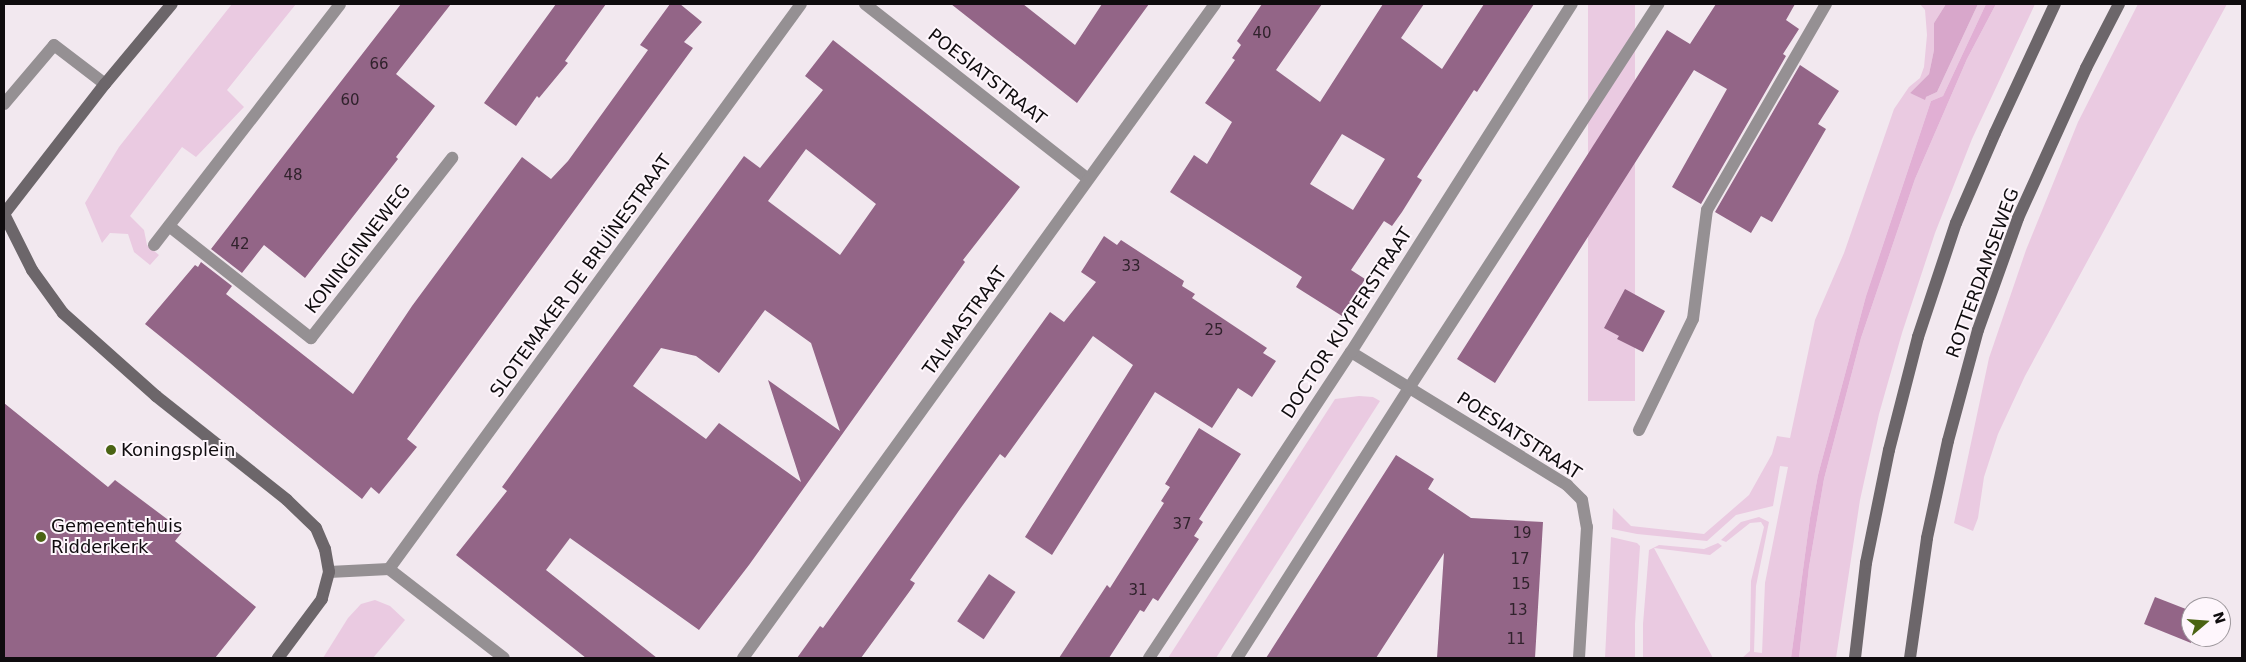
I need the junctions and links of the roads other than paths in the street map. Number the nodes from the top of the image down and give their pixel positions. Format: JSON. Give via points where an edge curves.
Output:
{"nodes":[{"id":1,"x":172,"y":4,"type":"edge"},
{"id":2,"x":340,"y":4,"type":"edge"},
{"id":3,"x":801,"y":4,"type":"edge"},
{"id":4,"x":865,"y":4,"type":"edge"},
{"id":5,"x":1215,"y":4,"type":"edge"},
{"id":6,"x":1572,"y":4,"type":"edge"},
{"id":7,"x":1658,"y":4,"type":"edge"},
{"id":8,"x":1826,"y":4,"type":"edge"},
{"id":9,"x":2055,"y":4,"type":"edge"},
{"id":10,"x":2119,"y":4,"type":"edge"},
{"id":11,"x":105,"y":84,"type":"junction"},
{"id":12,"x":4,"y":104,"type":"edge"},
{"id":13,"x":452,"y":158,"type":"dead end"},
{"id":14,"x":1088,"y":179,"type":"junction"},
{"id":15,"x":4,"y":214,"type":"edge"},
{"id":16,"x":169,"y":226,"type":"junction"},
{"id":17,"x":154,"y":245,"type":"dead end"},
{"id":18,"x":1351,"y":352,"type":"junction"},
{"id":19,"x":1409,"y":388,"type":"junction"},
{"id":20,"x":1639,"y":430,"type":"dead end"},
{"id":21,"x":389,"y":569,"type":"junction"},
{"id":22,"x":329,"y":572,"type":"junction"},
{"id":23,"x":278,"y":658,"type":"edge"},
{"id":24,"x":504,"y":658,"type":"edge"},
{"id":25,"x":743,"y":658,"type":"edge"},
{"id":26,"x":1149,"y":658,"type":"edge"},
{"id":27,"x":1237,"y":658,"type":"edge"},
{"id":28,"x":1579,"y":658,"type":"edge"},
{"id":29,"x":1855,"y":658,"type":"edge"},
{"id":30,"x":1910,"y":658,"type":"edge"}],
"edges":[{"from":1,"to":11,"type":"main road"},
{"from":2,"to":16,"type":"street"},
{"from":3,"to":21,"type":"street","name":"SLOTEMAKER DE BRUÏNESTRAAT"},
{"from":4,"to":14,"type":"street","name":"POESIATSTRAAT"},
{"from":5,"to":14,"type":"street","name":"TALMASTRAAT"},
{"from":6,"to":18,"type":"street","name":"DOCTOR KUYPERSTRAAT"},
{"from":7,"to":19,"type":"street"},
{"from":8,"to":20,"type":"street","via":[[1707,210],[1693,319]]},
{"from":9,"to":29,"type":"main road","via":[[1960,214],[1918,337],[1889,450],[1866,563]]},
{"from":10,"to":30,"type":"main road","name":"ROTTERDAMSEWEG","via":[[2086,68],[2018,218],[1978,330],[1948,441],[1927,538]]},
{"from":11,"to":12,"type":"street","via":[[54,45]]},
{"from":11,"to":15,"type":"main road"},
{"from":13,"to":16,"type":"street","name":"KONINGINNEWEG","via":[[311,338]]},
{"from":14,"to":25,"type":"street","name":"TALMASTRAAT"},
{"from":15,"to":22,"type":"main road","via":[[32,270],[63,313],[156,396],[287,500],[316,528],[325,549]]},
{"from":16,"to":17,"type":"street"},
{"from":18,"to":19,"type":"street","name":"POESIATSTRAAT"},
{"from":18,"to":26,"type":"street","name":"DOCTOR KUYPERSTRAAT"},
{"from":19,"to":27,"type":"street"},
{"from":19,"to":28,"type":"street","name":"POESIATSTRAAT","via":[[1567,485],[1582,500],[1587,527]]},
{"from":21,"to":22,"type":"street"},
{"from":21,"to":24,"type":"street"},
{"from":22,"to":23,"type":"main road","via":[[322,599]]}]}
